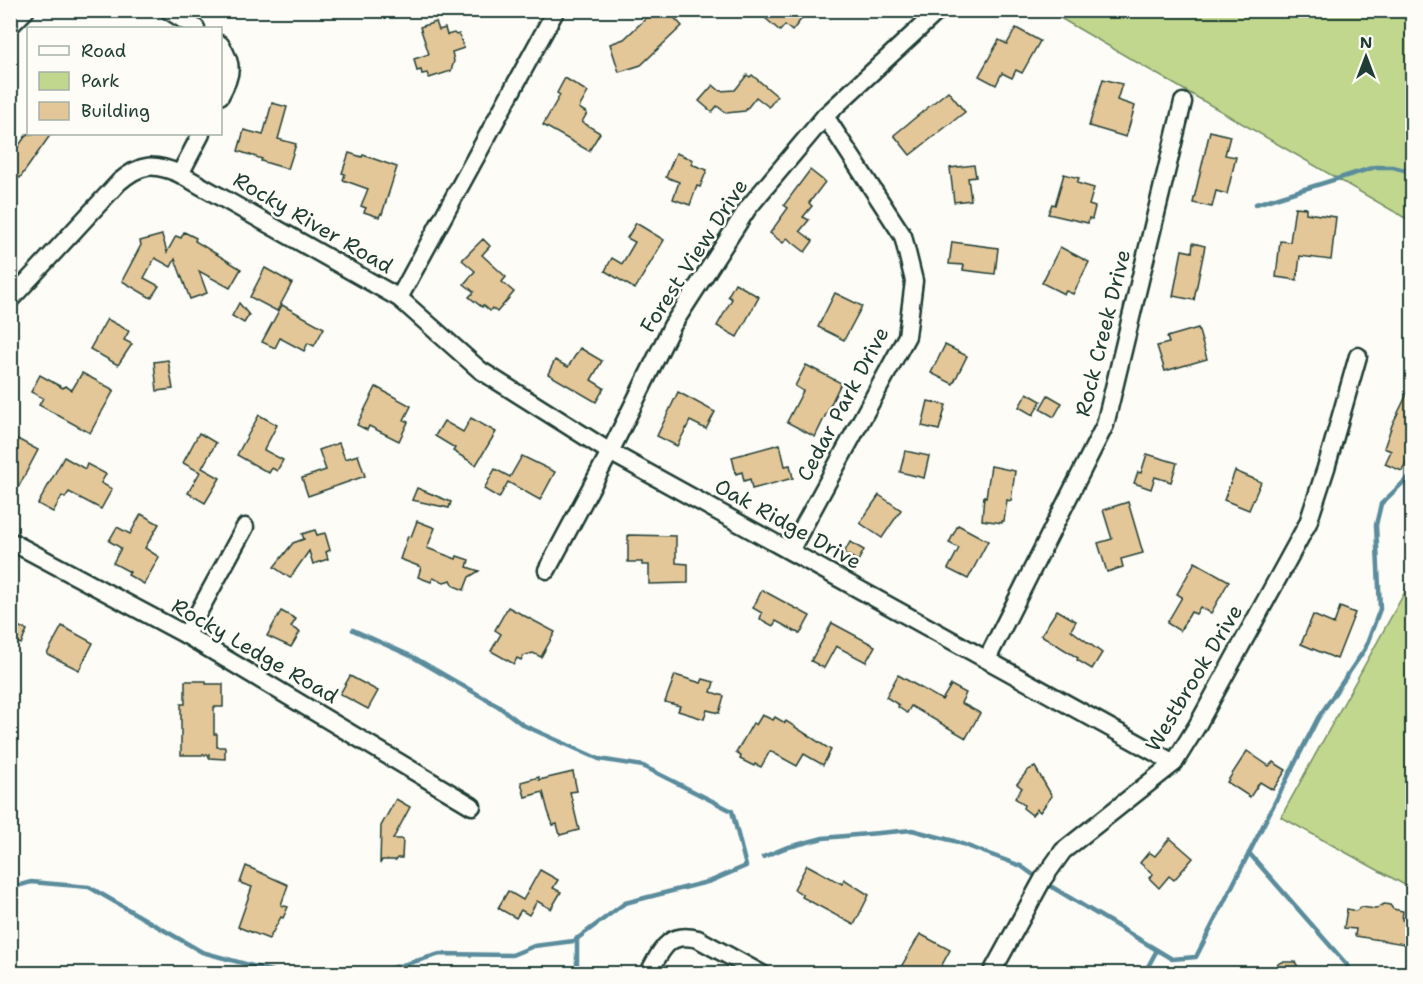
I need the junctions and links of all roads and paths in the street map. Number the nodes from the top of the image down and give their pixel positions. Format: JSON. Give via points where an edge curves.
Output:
{"nodes":[{"id":1,"x":26,"y":10,"type":"edge"},
{"id":2,"x":168,"y":10,"type":"edge"},
{"id":3,"x":556,"y":10,"type":"edge"},
{"id":4,"x":939,"y":10,"type":"edge"},
{"id":5,"x":10,"y":26,"type":"edge"},
{"id":6,"x":194,"y":27,"type":"edge"},
{"id":7,"x":222,"y":47,"type":"edge"},
{"id":8,"x":222,"y":92,"type":"edge"},
{"id":9,"x":1183,"y":102,"type":"dead end"},
{"id":10,"x":825,"y":116,"type":"junction"},
{"id":11,"x":200,"y":135,"type":"edge"},
{"id":12,"x":180,"y":174,"type":"junction"},
{"id":13,"x":399,"y":298,"type":"junction"},
{"id":14,"x":10,"y":300,"type":"edge"},
{"id":15,"x":1358,"y":356,"type":"dead end"},
{"id":16,"x":610,"y":452,"type":"junction"},
{"id":17,"x":244,"y":527,"type":"dead end"},
{"id":18,"x":10,"y":541,"type":"edge"},
{"id":19,"x":790,"y":551,"type":"junction"},
{"id":20,"x":547,"y":570,"type":"dead end"},
{"id":21,"x":186,"y":634,"type":"junction"},
{"id":22,"x":987,"y":659,"type":"junction"},
{"id":23,"x":1174,"y":763,"type":"junction"},
{"id":24,"x":472,"y":806,"type":"dead end"},
{"id":25,"x":648,"y":974,"type":"edge"},
{"id":26,"x":762,"y":974,"type":"edge"},
{"id":27,"x":991,"y":974,"type":"edge"}],
"edges":[{"from":1,"to":5,"type":"street"},
{"from":2,"to":6,"type":"street"},
{"from":3,"to":13,"type":"street","name":"Rocky River Road"},
{"from":4,"to":10,"type":"street","name":"Forest View Drive"},
{"from":7,"to":8,"type":"street","via":[[231,62]]},
{"from":9,"to":22,"type":"street","name":"Rock Creek Drive","via":[[1105,425]]},
{"from":10,"to":16,"type":"street","name":"Forest View Drive","via":[[748,208],[678,316]]},
{"from":10,"to":19,"type":"street","name":"Cedar Park Drive","via":[[903,236],[914,281],[907,336]]},
{"from":11,"to":12,"type":"street"},
{"from":12,"to":13,"type":"street","name":"Rocky River Road"},
{"from":12,"to":14,"type":"street","name":"Rocky River Road","via":[[162,166],[145,166],[130,172]]},
{"from":13,"to":16,"type":"street","name":"Oak Ridge Drive","via":[[480,370]]},
{"from":15,"to":23,"type":"street","name":"Westbrook Drive","via":[[1308,523]]},
{"from":16,"to":19,"type":"street","name":"Oak Ridge Drive"},
{"from":16,"to":20,"type":"street","name":"Forest View Drive"},
{"from":17,"to":21,"type":"street"},
{"from":18,"to":21,"type":"street","name":"Rocky Ledge Road"},
{"from":19,"to":22,"type":"street","name":"Oak Ridge Drive"},
{"from":21,"to":24,"type":"street","name":"Rocky Ledge Road"},
{"from":22,"to":23,"type":"street","name":"Oak Ridge Drive"},
{"from":23,"to":27,"type":"street","name":"Westbrook Drive","via":[[1063,851],[1043,879]]},
{"from":25,"to":26,"type":"street","via":[[668,942],[688,936]]}]}
